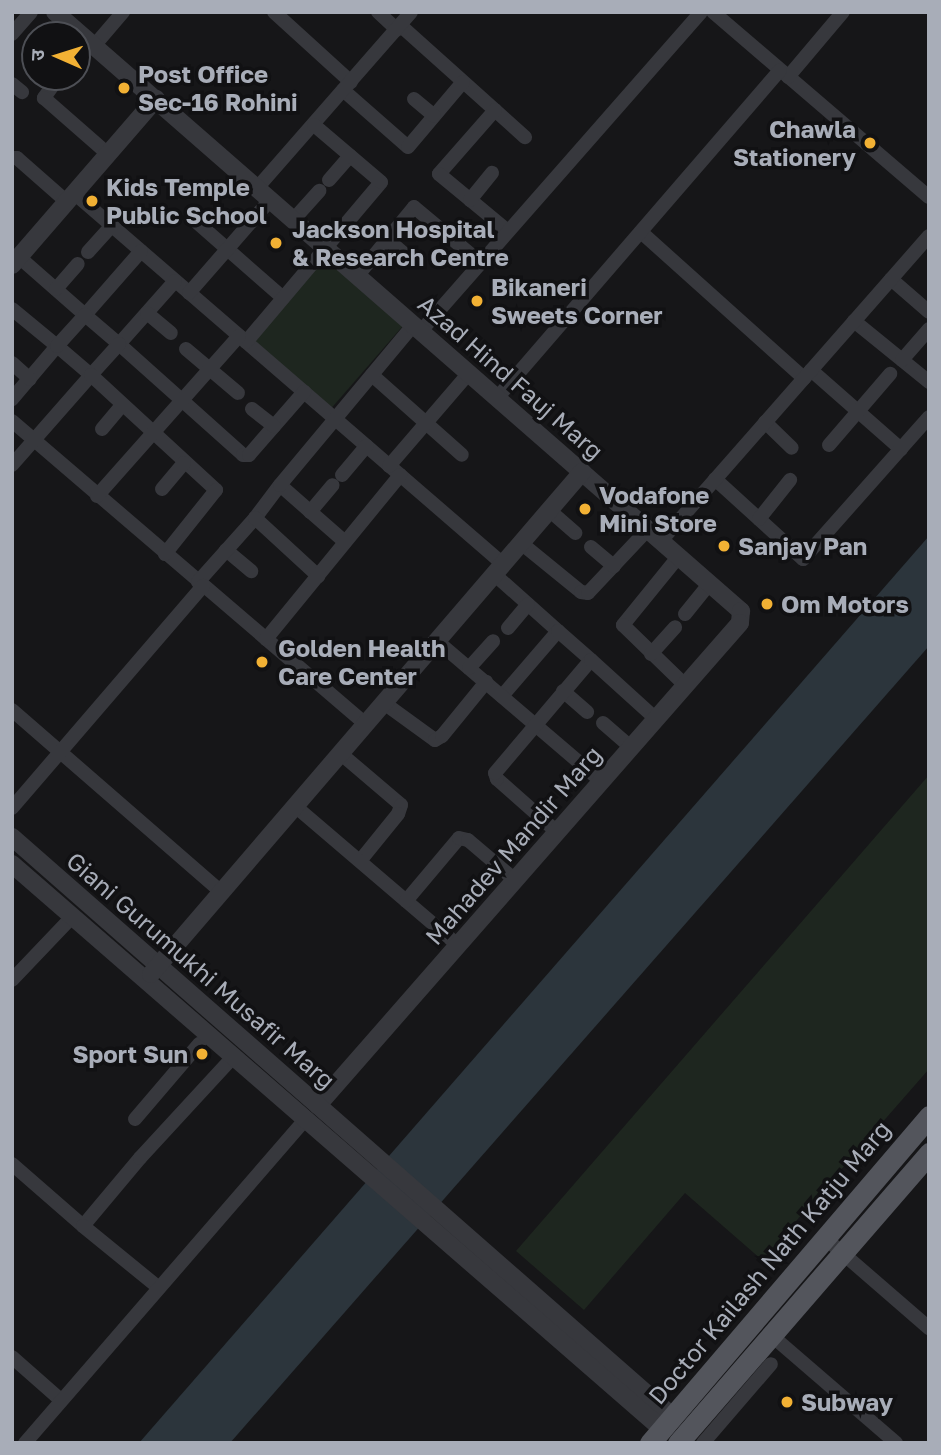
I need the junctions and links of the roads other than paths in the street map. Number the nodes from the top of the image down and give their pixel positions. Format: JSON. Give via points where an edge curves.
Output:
{"nodes":[{"id":1,"x":30,"y":12,"type":"edge"},
{"id":2,"x":122,"y":12,"type":"edge"},
{"id":3,"x":378,"y":12,"type":"edge"},
{"id":4,"x":411,"y":12,"type":"edge"},
{"id":5,"x":701,"y":12,"type":"edge"},
{"id":6,"x":713,"y":12,"type":"edge"},
{"id":7,"x":844,"y":12,"type":"edge"},
{"id":8,"x":284,"y":15,"type":"edge"},
{"id":9,"x":398,"y":27,"type":"junction"},
{"id":10,"x":12,"y":34,"type":"edge"},
{"id":11,"x":91,"y":43,"type":"edge"},
{"id":12,"x":91,"y":50,"type":"edge"},
{"id":13,"x":784,"y":73,"type":"junction"},
{"id":14,"x":463,"y":82,"type":"junction"},
{"id":15,"x":347,"y":86,"type":"junction"},
{"id":16,"x":49,"y":91,"type":"edge"},
{"id":17,"x":156,"y":99,"type":"junction"},
{"id":18,"x":414,"y":99,"type":"dead end"},
{"id":19,"x":495,"y":110,"type":"junction"},
{"id":20,"x":434,"y":116,"type":"junction"},
{"id":21,"x":314,"y":125,"type":"junction"},
{"id":22,"x":525,"y":137,"type":"dead end"},
{"id":23,"x":108,"y":154,"type":"junction"},
{"id":24,"x":350,"y":156,"type":"junction"},
{"id":25,"x":12,"y":158,"type":"edge"},
{"id":26,"x":492,"y":173,"type":"dead end"},
{"id":27,"x":265,"y":193,"type":"junction"},
{"id":28,"x":929,"y":197,"type":"edge"},
{"id":29,"x":71,"y":198,"type":"junction"},
{"id":30,"x":470,"y":200,"type":"junction"},
{"id":31,"x":192,"y":218,"type":"dead end"},
{"id":32,"x":294,"y":219,"type":"junction"},
{"id":33,"x":112,"y":225,"type":"junction"},
{"id":34,"x":508,"y":231,"type":"junction"},
{"id":35,"x":641,"y":232,"type":"junction"},
{"id":36,"x":929,"y":236,"type":"edge"},
{"id":37,"x":387,"y":239,"type":"junction"},
{"id":38,"x":326,"y":247,"type":"junction"},
{"id":39,"x":228,"y":249,"type":"junction"},
{"id":40,"x":141,"y":251,"type":"junction"},
{"id":41,"x":15,"y":260,"type":"edge"},
{"id":42,"x":412,"y":261,"type":"dead end"},
{"id":43,"x":481,"y":263,"type":"junction"},
{"id":44,"x":358,"y":275,"type":"junction"},
{"id":45,"x":891,"y":279,"type":"junction"},
{"id":46,"x":175,"y":281,"type":"junction"},
{"id":47,"x":56,"y":289,"type":"junction"},
{"id":48,"x":189,"y":293,"type":"junction"},
{"id":49,"x":283,"y":298,"type":"junction"},
{"id":50,"x":12,"y":309,"type":"edge"},
{"id":51,"x":929,"y":312,"type":"edge"},
{"id":52,"x":147,"y":313,"type":"junction"},
{"id":53,"x":85,"y":315,"type":"junction"},
{"id":54,"x":855,"y":321,"type":"junction"},
{"id":55,"x":418,"y":328,"type":"junction"},
{"id":56,"x":929,"y":329,"type":"edge"},
{"id":57,"x":171,"y":333,"type":"dead end"},
{"id":58,"x":243,"y":339,"type":"junction"},
{"id":59,"x":119,"y":344,"type":"junction"},
{"id":60,"x":57,"y":346,"type":"junction"},
{"id":61,"x":186,"y":349,"type":"dead end"},
{"id":62,"x":902,"y":360,"type":"junction"},
{"id":63,"x":12,"y":363,"type":"edge"},
{"id":64,"x":209,"y":370,"type":"junction"},
{"id":65,"x":469,"y":373,"type":"junction"},
{"id":66,"x":808,"y":374,"type":"junction"},
{"id":67,"x":890,"y":374,"type":"dead end"},
{"id":68,"x":91,"y":375,"type":"junction"},
{"id":69,"x":372,"y":375,"type":"junction"},
{"id":70,"x":30,"y":379,"type":"junction"},
{"id":71,"x":929,"y":382,"type":"edge"},
{"id":72,"x":304,"y":392,"type":"junction"},
{"id":73,"x":238,"y":393,"type":"dead end"},
{"id":74,"x":497,"y":398,"type":"junction"},
{"id":75,"x":12,"y":399,"type":"edge"},
{"id":76,"x":183,"y":400,"type":"junction"},
{"id":77,"x":122,"y":405,"type":"junction"},
{"id":78,"x":252,"y":409,"type":"dead end"},
{"id":79,"x":858,"y":411,"type":"junction"},
{"id":80,"x":929,"y":417,"type":"edge"},
{"id":81,"x":335,"y":419,"type":"junction"},
{"id":82,"x":12,"y":421,"type":"edge"},
{"id":83,"x":765,"y":422,"type":"junction"},
{"id":84,"x":426,"y":423,"type":"junction"},
{"id":85,"x":274,"y":426,"type":"junction"},
{"id":86,"x":102,"y":429,"type":"dead end"},
{"id":87,"x":153,"y":434,"type":"junction"},
{"id":88,"x":36,"y":442,"type":"junction"},
{"id":89,"x":829,"y":445,"type":"dead end"},
{"id":90,"x":366,"y":446,"type":"junction"},
{"id":91,"x":792,"y":447,"type":"dead end"},
{"id":92,"x":901,"y":449,"type":"junction"},
{"id":93,"x":463,"y":455,"type":"dead end"},
{"id":94,"x":184,"y":463,"type":"junction"},
{"id":95,"x":12,"y":465,"type":"edge"},
{"id":96,"x":394,"y":470,"type":"junction"},
{"id":97,"x":582,"y":472,"type":"junction"},
{"id":98,"x":715,"y":479,"type":"junction"},
{"id":99,"x":790,"y":480,"type":"dead end"},
{"id":100,"x":280,"y":485,"type":"junction"},
{"id":101,"x":162,"y":489,"type":"dead end"},
{"id":102,"x":97,"y":496,"type":"junction"},
{"id":103,"x":549,"y":510,"type":"junction"},
{"id":104,"x":310,"y":512,"type":"junction"},
{"id":105,"x":255,"y":518,"type":"junction"},
{"id":106,"x":760,"y":519,"type":"junction"},
{"id":107,"x":575,"y":534,"type":"dead end"},
{"id":108,"x":655,"y":535,"type":"junction"},
{"id":109,"x":345,"y":542,"type":"junction"},
{"id":110,"x":521,"y":542,"type":"junction"},
{"id":111,"x":591,"y":547,"type":"dead end"},
{"id":112,"x":226,"y":550,"type":"junction"},
{"id":113,"x":165,"y":554,"type":"junction"},
{"id":114,"x":679,"y":556,"type":"junction"},
{"id":115,"x":614,"y":566,"type":"junction"},
{"id":116,"x":498,"y":569,"type":"junction"},
{"id":117,"x":251,"y":571,"type":"dead end"},
{"id":118,"x":318,"y":576,"type":"junction"},
{"id":119,"x":710,"y":583,"type":"junction"},
{"id":120,"x":201,"y":584,"type":"junction"},
{"id":121,"x":528,"y":604,"type":"junction"},
{"id":122,"x":685,"y":614,"type":"dead end"},
{"id":123,"x":742,"y":615,"type":"joint"},
{"id":124,"x":675,"y":626,"type":"dead end"},
{"id":125,"x":508,"y":628,"type":"dead end"},
{"id":126,"x":558,"y":631,"type":"junction"},
{"id":127,"x":265,"y":639,"type":"junction"},
{"id":128,"x":437,"y":640,"type":"junction"},
{"id":129,"x":493,"y":641,"type":"dead end"},
{"id":130,"x":651,"y":654,"type":"junction"},
{"id":131,"x":591,"y":660,"type":"junction"},
{"id":132,"x":469,"y":668,"type":"junction"},
{"id":133,"x":486,"y":682,"type":"junction"},
{"id":134,"x":685,"y":685,"type":"junction"},
{"id":135,"x":563,"y":691,"type":"junction"},
{"id":136,"x":502,"y":696,"type":"junction"},
{"id":137,"x":384,"y":703,"type":"junction"},
{"id":138,"x":12,"y":710,"type":"edge"},
{"id":139,"x":587,"y":712,"type":"dead end"},
{"id":140,"x":656,"y":719,"type":"junction"},
{"id":141,"x":603,"y":723,"type":"dead end"},
{"id":142,"x":365,"y":724,"type":"junction"},
{"id":143,"x":535,"y":724,"type":"junction"},
{"id":144,"x":631,"y":747,"type":"junction"},
{"id":145,"x":61,"y":752,"type":"junction"},
{"id":146,"x":340,"y":753,"type":"junction"},
{"id":147,"x":601,"y":781,"type":"junction"},
{"id":148,"x":295,"y":806,"type":"junction"},
{"id":149,"x":12,"y":808,"type":"edge"},
{"id":150,"x":557,"y":832,"type":"junction"},
{"id":151,"x":12,"y":837,"type":"edge"},
{"id":152,"x":359,"y":861,"type":"junction"},
{"id":153,"x":12,"y":864,"type":"edge"},
{"id":154,"x":515,"y":880,"type":"junction"},
{"id":155,"x":222,"y":892,"type":"junction"},
{"id":156,"x":407,"y":901,"type":"junction"},
{"id":157,"x":72,"y":917,"type":"junction"},
{"id":158,"x":458,"y":945,"type":"junction"},
{"id":159,"x":159,"y":965,"type":"junction"},
{"id":160,"x":12,"y":980,"type":"edge"},
{"id":161,"x":146,"y":980,"type":"junction"},
{"id":162,"x":199,"y":1044,"type":"dead end"},
{"id":163,"x":234,"y":1056,"type":"junction"},
{"id":164,"x":312,"y":1112,"type":"junction"},
{"id":165,"x":929,"y":1116,"type":"edge"},
{"id":166,"x":135,"y":1119,"type":"dead end"},
{"id":167,"x":929,"y":1153,"type":"edge"},
{"id":168,"x":12,"y":1164,"type":"edge"},
{"id":169,"x":83,"y":1226,"type":"junction"},
{"id":170,"x":825,"y":1238,"type":"junction"},
{"id":171,"x":842,"y":1253,"type":"junction"},
{"id":172,"x":159,"y":1288,"type":"junction"},
{"id":173,"x":929,"y":1328,"type":"edge"},
{"id":174,"x":771,"y":1335,"type":"junction"},
{"id":175,"x":12,"y":1357,"type":"edge"},
{"id":176,"x":771,"y":1364,"type":"dead end"},
{"id":177,"x":61,"y":1400,"type":"junction"},
{"id":178,"x":666,"y":1433,"type":"edge"},
{"id":179,"x":25,"y":1443,"type":"edge"},
{"id":180,"x":703,"y":1443,"type":"edge"},
{"id":181,"x":896,"y":1443,"type":"edge"}],
"edges":[{"from":1,"to":10,"type":"street"},
{"from":2,"to":11,"type":"street"},
{"from":3,"to":9,"type":"street"},
{"from":4,"to":9,"type":"street"},
{"from":5,"to":34,"type":"street"},
{"from":6,"to":13,"type":"street"},
{"from":7,"to":13,"type":"street"},
{"from":8,"to":15,"type":"street"},
{"from":9,"to":14,"type":"street"},
{"from":9,"to":15,"type":"street"},
{"from":12,"to":17,"type":"street","name":"Azad Hind Fauj Marg"},
{"from":13,"to":28,"type":"street"},
{"from":13,"to":35,"type":"street"},
{"from":14,"to":19,"type":"street"},
{"from":14,"to":20,"type":"street"},
{"from":15,"to":20,"type":"street","via":[[408,147]]},
{"from":15,"to":21,"type":"street"},
{"from":16,"to":23,"type":"street","via":[[44,98]]},
{"from":17,"to":23,"type":"street"},
{"from":17,"to":27,"type":"street","name":"Azad Hind Fauj Marg"},
{"from":18,"to":20,"type":"street"},
{"from":19,"to":22,"type":"street"},
{"from":19,"to":30,"type":"street","via":[[439,174]]},
{"from":21,"to":24,"type":"street"},
{"from":21,"to":27,"type":"street"},
{"from":23,"to":29,"type":"street"},
{"from":24,"to":32,"type":"street"},
{"from":24,"to":38,"type":"street","via":[[381,182]]},
{"from":25,"to":29,"type":"street"},
{"from":26,"to":30,"type":"street"},
{"from":27,"to":32,"type":"street","name":"Azad Hind Fauj Marg"},
{"from":27,"to":39,"type":"street"},
{"from":29,"to":33,"type":"street"},
{"from":29,"to":41,"type":"street"},
{"from":30,"to":34,"type":"street"},
{"from":31,"to":39,"type":"street"},
{"from":32,"to":38,"type":"street","name":"Azad Hind Fauj Marg"},
{"from":33,"to":40,"type":"street"},
{"from":33,"to":47,"type":"street"},
{"from":34,"to":43,"type":"street"},
{"from":35,"to":66,"type":"street"},
{"from":35,"to":74,"type":"street"},
{"from":36,"to":45,"type":"street"},
{"from":37,"to":42,"type":"street"},
{"from":37,"to":43,"type":"street","via":[[414,207]]},
{"from":37,"to":44,"type":"street"},
{"from":38,"to":44,"type":"street","name":"Azad Hind Fauj Marg"},
{"from":38,"to":49,"type":"street"},
{"from":39,"to":48,"type":"street"},
{"from":39,"to":49,"type":"street"},
{"from":40,"to":46,"type":"street"},
{"from":40,"to":53,"type":"street"},
{"from":41,"to":47,"type":"street"},
{"from":43,"to":55,"type":"street"},
{"from":44,"to":55,"type":"street","name":"Azad Hind Fauj Marg"},
{"from":45,"to":51,"type":"street"},
{"from":45,"to":54,"type":"street"},
{"from":46,"to":48,"type":"street"},
{"from":46,"to":52,"type":"street"},
{"from":47,"to":53,"type":"street"},
{"from":48,"to":58,"type":"street"},
{"from":49,"to":58,"type":"street"},
{"from":50,"to":60,"type":"street"},
{"from":52,"to":57,"type":"street"},
{"from":52,"to":59,"type":"street"},
{"from":53,"to":59,"type":"street"},
{"from":53,"to":60,"type":"street"},
{"from":54,"to":62,"type":"street"},
{"from":54,"to":66,"type":"street"},
{"from":55,"to":65,"type":"street","name":"Azad Hind Fauj Marg"},
{"from":55,"to":69,"type":"street"},
{"from":56,"to":62,"type":"street"},
{"from":58,"to":64,"type":"street"},
{"from":58,"to":72,"type":"street"},
{"from":59,"to":68,"type":"street"},
{"from":59,"to":76,"type":"street"},
{"from":60,"to":68,"type":"street"},
{"from":60,"to":70,"type":"street"},
{"from":61,"to":64,"type":"street"},
{"from":62,"to":71,"type":"street"},
{"from":63,"to":70,"type":"street"},
{"from":64,"to":73,"type":"street"},
{"from":64,"to":76,"type":"street"},
{"from":65,"to":74,"type":"street","name":"Azad Hind Fauj Marg"},
{"from":65,"to":84,"type":"street"},
{"from":66,"to":79,"type":"street"},
{"from":66,"to":83,"type":"street"},
{"from":67,"to":79,"type":"street"},
{"from":68,"to":77,"type":"street"},
{"from":68,"to":88,"type":"street"},
{"from":69,"to":81,"type":"street"},
{"from":69,"to":84,"type":"street"},
{"from":70,"to":75,"type":"street"},
{"from":72,"to":81,"type":"street"},
{"from":72,"to":85,"type":"street"},
{"from":74,"to":97,"type":"street","name":"Azad Hind Fauj Marg"},
{"from":76,"to":85,"type":"street","via":[[246,456]]},
{"from":76,"to":87,"type":"street"},
{"from":77,"to":86,"type":"street"},
{"from":77,"to":87,"type":"street"},
{"from":78,"to":85,"type":"street"},
{"from":79,"to":89,"type":"street"},
{"from":79,"to":92,"type":"street"},
{"from":80,"to":92,"type":"street"},
{"from":81,"to":90,"type":"street"},
{"from":81,"to":100,"type":"street"},
{"from":82,"to":88,"type":"street"},
{"from":83,"to":91,"type":"street"},
{"from":83,"to":98,"type":"street"},
{"from":84,"to":93,"type":"street"},
{"from":84,"to":96,"type":"street"},
{"from":87,"to":94,"type":"street"},
{"from":87,"to":102,"type":"street"},
{"from":88,"to":95,"type":"street"},
{"from":88,"to":102,"type":"street"},
{"from":90,"to":96,"type":"street"},
{"from":90,"to":104,"type":"street"},
{"from":92,"to":106,"type":"street","via":[[808,557],[799,556]]},
{"from":94,"to":101,"type":"street"},
{"from":94,"to":113,"type":"street","via":[[216,492]]},
{"from":96,"to":109,"type":"street"},
{"from":96,"to":116,"type":"street"},
{"from":97,"to":103,"type":"street"},
{"from":97,"to":108,"type":"street","name":"Azad Hind Fauj Marg"},
{"from":98,"to":106,"type":"street"},
{"from":98,"to":108,"type":"street"},
{"from":99,"to":106,"type":"street"},
{"from":100,"to":104,"type":"street"},
{"from":100,"to":105,"type":"street"},
{"from":102,"to":113,"type":"street"},
{"from":103,"to":107,"type":"street"},
{"from":103,"to":110,"type":"street"},
{"from":104,"to":109,"type":"street"},
{"from":105,"to":112,"type":"street"},
{"from":105,"to":118,"type":"street"},
{"from":108,"to":114,"type":"street","name":"Azad Hind Fauj Marg"},
{"from":108,"to":115,"type":"street"},
{"from":109,"to":118,"type":"street"},
{"from":110,"to":115,"type":"street","via":[[584,594]]},
{"from":110,"to":116,"type":"street"},
{"from":111,"to":115,"type":"street"},
{"from":112,"to":117,"type":"street"},
{"from":112,"to":120,"type":"street"},
{"from":113,"to":120,"type":"street"},
{"from":114,"to":119,"type":"street","name":"Azad Hind Fauj Marg"},
{"from":114,"to":130,"type":"street","via":[[623,623]]},
{"from":116,"to":121,"type":"street"},
{"from":116,"to":128,"type":"street"},
{"from":118,"to":127,"type":"street"},
{"from":119,"to":122,"type":"street"},
{"from":119,"to":123,"type":"street","name":"Azad Hind Fauj Marg"},
{"from":120,"to":127,"type":"street"},
{"from":120,"to":145,"type":"street"},
{"from":121,"to":125,"type":"street"},
{"from":121,"to":126,"type":"street"},
{"from":123,"to":134,"type":"street","name":"Mahadev Mandir Marg","via":[[740,623]]},
{"from":124,"to":130,"type":"street"},
{"from":126,"to":131,"type":"street"},
{"from":126,"to":136,"type":"street"},
{"from":127,"to":142,"type":"street"},
{"from":128,"to":132,"type":"street"},
{"from":128,"to":137,"type":"street"},
{"from":129,"to":132,"type":"street"},
{"from":130,"to":134,"type":"street"},
{"from":131,"to":135,"type":"street"},
{"from":131,"to":140,"type":"street"},
{"from":132,"to":133,"type":"street"},
{"from":133,"to":136,"type":"street"},
{"from":133,"to":137,"type":"street","via":[[438,739],[430,740]]},
{"from":134,"to":140,"type":"street","name":"Mahadev Mandir Marg"},
{"from":135,"to":139,"type":"street"},
{"from":135,"to":143,"type":"street"},
{"from":136,"to":143,"type":"street"},
{"from":137,"to":142,"type":"street"},
{"from":138,"to":145,"type":"street"},
{"from":140,"to":144,"type":"street","name":"Mahadev Mandir Marg"},
{"from":141,"to":144,"type":"street"},
{"from":142,"to":146,"type":"street"},
{"from":143,"to":147,"type":"street"},
{"from":143,"to":150,"type":"street","via":[[495,776]]},
{"from":144,"to":147,"type":"street","name":"Mahadev Mandir Marg"},
{"from":145,"to":149,"type":"street"},
{"from":145,"to":155,"type":"street"},
{"from":146,"to":148,"type":"street"},
{"from":146,"to":152,"type":"street","via":[[401,805]]},
{"from":147,"to":150,"type":"street","name":"Mahadev Mandir Marg"},
{"from":148,"to":152,"type":"street"},
{"from":148,"to":155,"type":"street"},
{"from":150,"to":154,"type":"street","name":"Mahadev Mandir Marg"},
{"from":151,"to":159,"type":"street","name":"Giani Gurumukhi Musafir Marg"},
{"from":152,"to":156,"type":"street"},
{"from":153,"to":157,"type":"street","name":"Giani Gurumukhi Musafir Marg"},
{"from":154,"to":156,"type":"street","via":[[460,838]]},
{"from":154,"to":158,"type":"street","name":"Mahadev Mandir Marg"},
{"from":155,"to":159,"type":"street"},
{"from":156,"to":158,"type":"street"},
{"from":157,"to":160,"type":"street"},
{"from":157,"to":161,"type":"street","name":"Giani Gurumukhi Musafir Marg"},
{"from":158,"to":164,"type":"street","name":"Mahadev Mandir Marg"},
{"from":159,"to":161,"type":"street"},
{"from":159,"to":164,"type":"street","name":"Giani Gurumukhi Musafir Marg"},
{"from":161,"to":163,"type":"street","name":"Giani Gurumukhi Musafir Marg"},
{"from":162,"to":166,"type":"street"},
{"from":163,"to":164,"type":"street","name":"Giani Gurumukhi Musafir Marg"},
{"from":163,"to":169,"type":"street"},
{"from":164,"to":172,"type":"street"},
{"from":164,"to":178,"type":"street","name":"Giani Gurumukhi Musafir Marg"},
{"from":165,"to":170,"type":"main road","name":"Doctor Kailash Nath Katju Marg"},
{"from":167,"to":171,"type":"main road","name":"Doctor Kailash Nath Katju Marg"},
{"from":168,"to":169,"type":"street"},
{"from":169,"to":172,"type":"street"},
{"from":170,"to":171,"type":"street"},
{"from":170,"to":178,"type":"main road","name":"Doctor Kailash Nath Katju Marg"},
{"from":171,"to":173,"type":"street"},
{"from":171,"to":174,"type":"main road","name":"Doctor Kailash Nath Katju Marg"},
{"from":172,"to":177,"type":"street"},
{"from":174,"to":178,"type":"main road","name":"Doctor Kailash Nath Katju Marg"},
{"from":174,"to":181,"type":"street"},
{"from":175,"to":177,"type":"street"},
{"from":176,"to":180,"type":"street"},
{"from":177,"to":179,"type":"street"}]}
